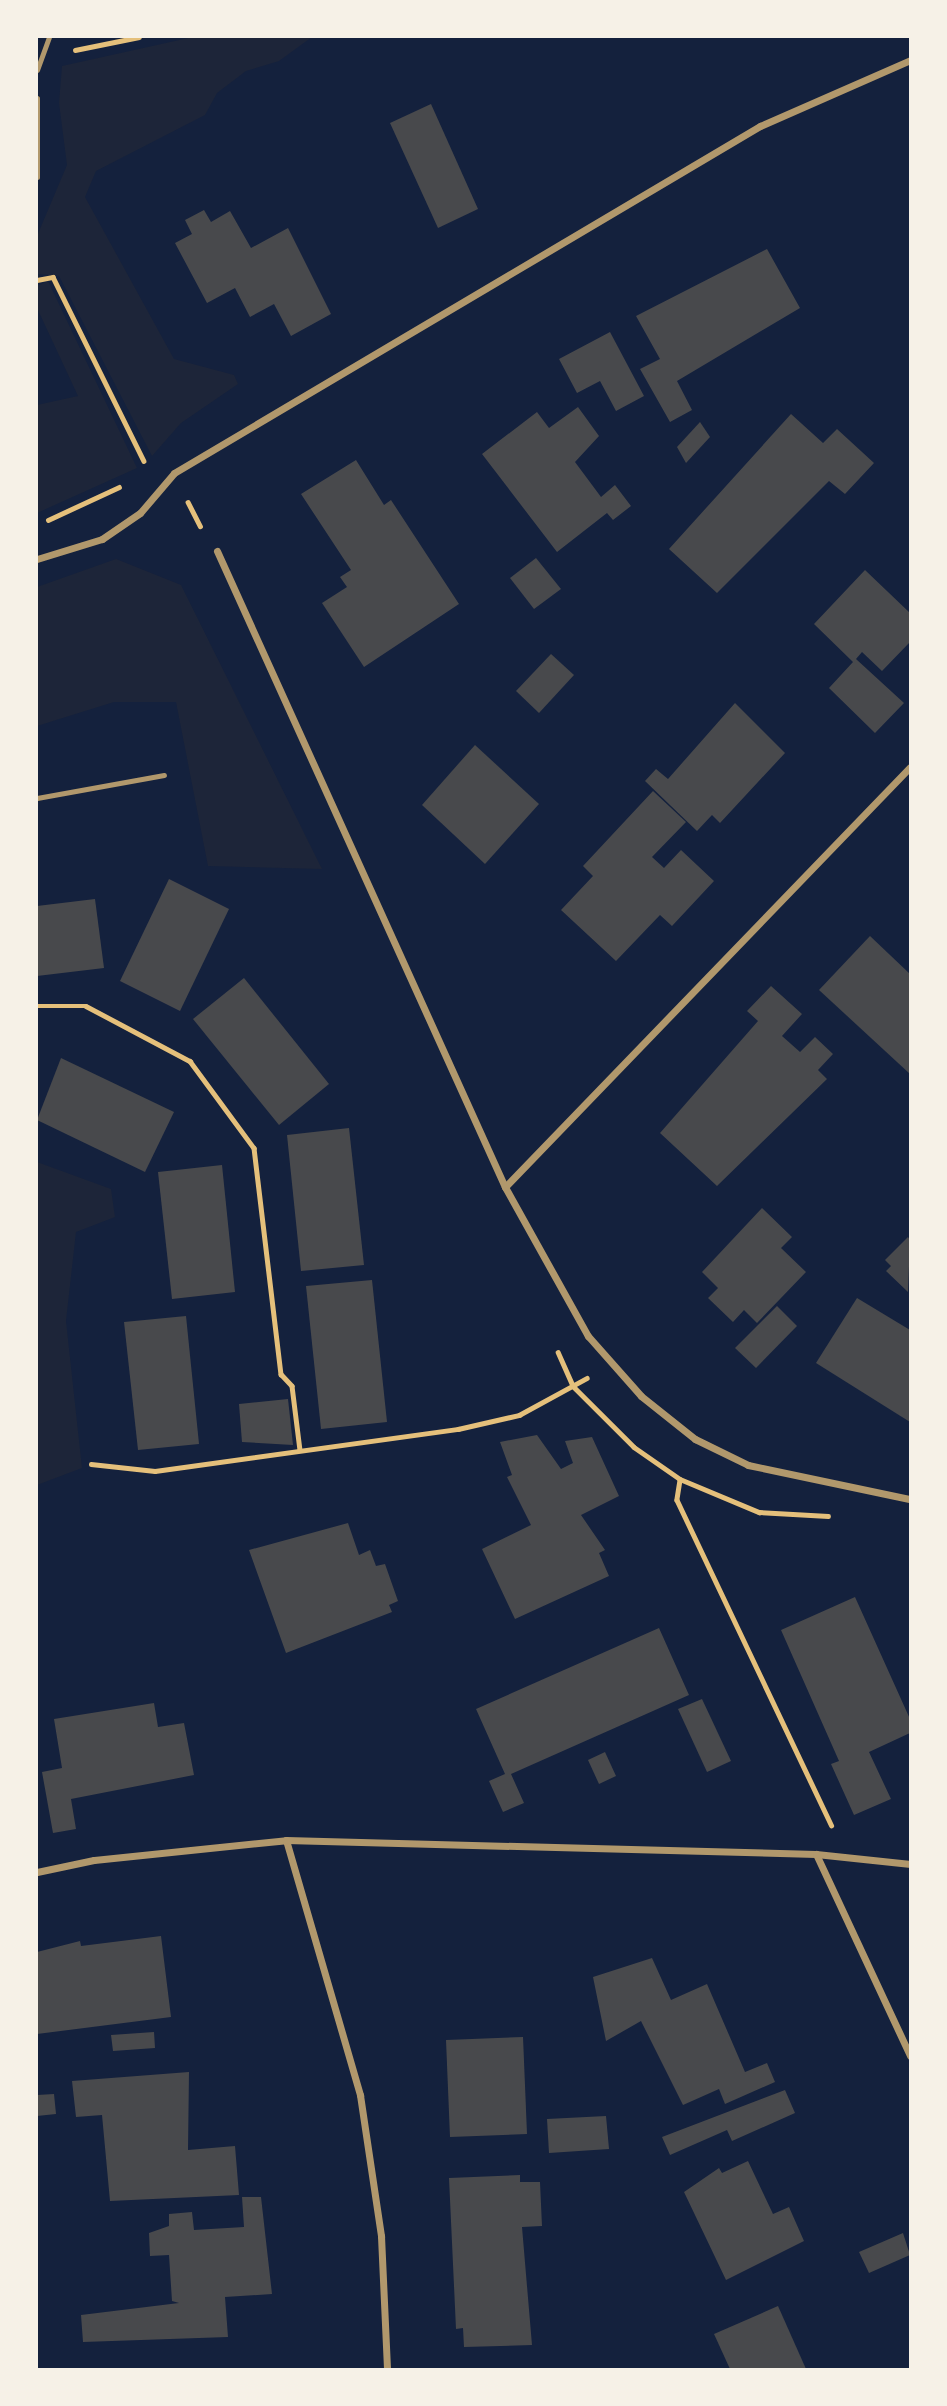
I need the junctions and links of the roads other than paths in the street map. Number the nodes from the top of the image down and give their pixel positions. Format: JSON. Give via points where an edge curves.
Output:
{"nodes":[{"id":1,"x":49,"y":37,"type":"edge"},
{"id":2,"x":910,"y":60,"type":"edge"},
{"id":3,"x":37,"y":69,"type":"edge"},
{"id":4,"x":37,"y":99,"type":"edge"},
{"id":5,"x":37,"y":177,"type":"edge"},
{"id":6,"x":217,"y":551,"type":"road end"},
{"id":7,"x":37,"y":559,"type":"edge"},
{"id":8,"x":910,"y":767,"type":"edge"},
{"id":9,"x":164,"y":775,"type":"dead end"},
{"id":10,"x":37,"y":798,"type":"edge"},
{"id":11,"x":505,"y":1187,"type":"junction"},
{"id":12,"x":910,"y":1499,"type":"edge"},
{"id":13,"x":286,"y":1840,"type":"junction"},
{"id":14,"x":817,"y":1854,"type":"junction"},
{"id":15,"x":910,"y":1864,"type":"edge"},
{"id":16,"x":37,"y":1872,"type":"edge"},
{"id":17,"x":910,"y":2056,"type":"edge"},
{"id":18,"x":387,"y":2369,"type":"edge"}],
"edges":[{"from":1,"to":3,"type":"lane"},
{"from":2,"to":7,"type":"street","via":[[760,126],[174,473],[140,513],[102,539]]},
{"from":4,"to":5,"type":"lane"},
{"from":6,"to":11,"type":"street"},
{"from":8,"to":11,"type":"street"},
{"from":9,"to":10,"type":"lane"},
{"from":11,"to":12,"type":"street","via":[[588,1336],[695,1439],[748,1465]]},
{"from":13,"to":14,"type":"street"},
{"from":13,"to":16,"type":"street","via":[[93,1860]]},
{"from":13,"to":18,"type":"street","via":[[360,2095],[381,2236]]},
{"from":14,"to":15,"type":"street"},
{"from":14,"to":17,"type":"street"}]}
